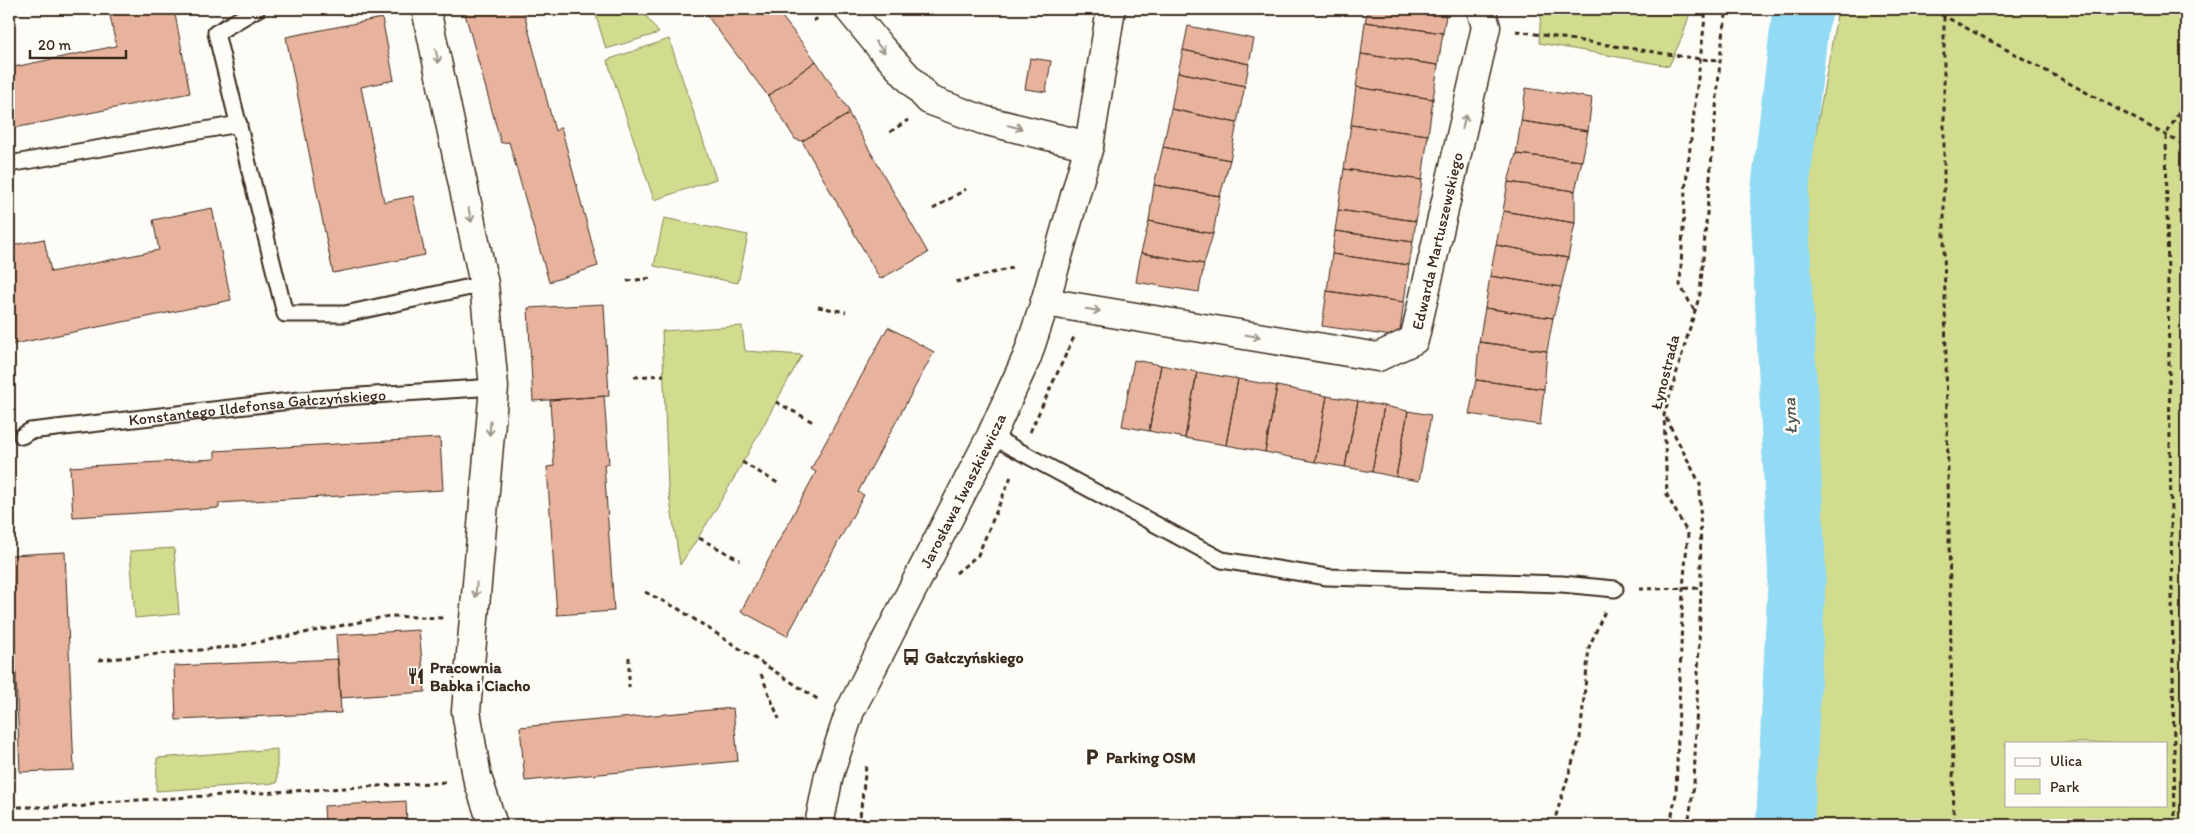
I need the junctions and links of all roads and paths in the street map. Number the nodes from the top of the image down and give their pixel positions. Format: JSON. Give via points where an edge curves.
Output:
{"nodes":[{"id":1,"x":258,"y":9,"type":"edge"},
{"id":2,"x":426,"y":9,"type":"edge"},
{"id":3,"x":849,"y":9,"type":"edge"},
{"id":4,"x":1111,"y":9,"type":"edge"},
{"id":5,"x":1706,"y":9,"type":"edge"},
{"id":6,"x":1727,"y":9,"type":"edge"},
{"id":7,"x":1924,"y":9,"type":"edge"},
{"id":8,"x":1949,"y":9,"type":"edge"},
{"id":9,"x":1944,"y":16,"type":"junction"},
{"id":10,"x":1484,"y":18,"type":"edge"},
{"id":11,"x":1700,"y":59,"type":"junction"},
{"id":12,"x":1720,"y":60,"type":"junction"},
{"id":13,"x":2186,"y":100,"type":"edge"},
{"id":14,"x":239,"y":124,"type":"junction"},
{"id":15,"x":2166,"y":135,"type":"junction"},
{"id":16,"x":1089,"y":146,"type":"junction"},
{"id":17,"x":2186,"y":146,"type":"edge"},
{"id":18,"x":9,"y":164,"type":"edge"},
{"id":19,"x":966,"y":189,"type":"dead end"},
{"id":20,"x":934,"y":209,"type":"dead end"},
{"id":21,"x":1012,"y":268,"type":"dead end"},
{"id":22,"x":654,"y":278,"type":"dead end"},
{"id":23,"x":627,"y":281,"type":"dead end"},
{"id":24,"x":956,"y":282,"type":"dead end"},
{"id":25,"x":484,"y":284,"type":"junction"},
{"id":26,"x":1045,"y":302,"type":"junction"},
{"id":27,"x":818,"y":307,"type":"dead end"},
{"id":28,"x":1082,"y":308,"type":"junction"},
{"id":29,"x":1694,"y":310,"type":"junction"},
{"id":30,"x":846,"y":312,"type":"dead end"},
{"id":31,"x":664,"y":375,"type":"dead end"},
{"id":32,"x":634,"y":377,"type":"dead end"},
{"id":33,"x":494,"y":387,"type":"junction"},
{"id":34,"x":776,"y":402,"type":"dead end"},
{"id":35,"x":1664,"y":415,"type":"junction"},
{"id":36,"x":813,"y":422,"type":"dead end"},
{"id":37,"x":22,"y":436,"type":"dead end"},
{"id":38,"x":991,"y":436,"type":"junction"},
{"id":39,"x":1022,"y":452,"type":"junction"},
{"id":40,"x":742,"y":462,"type":"dead end"},
{"id":41,"x":782,"y":485,"type":"dead end"},
{"id":42,"x":699,"y":538,"type":"dead end"},
{"id":43,"x":740,"y":560,"type":"dead end"},
{"id":44,"x":955,"y":574,"type":"dead end"},
{"id":45,"x":1683,"y":588,"type":"junction"},
{"id":46,"x":1701,"y":588,"type":"junction"},
{"id":47,"x":1615,"y":589,"type":"junction"},
{"id":48,"x":645,"y":592,"type":"dead end"},
{"id":49,"x":443,"y":618,"type":"dead end"},
{"id":50,"x":629,"y":657,"type":"dead end"},
{"id":51,"x":99,"y":660,"type":"dead end"},
{"id":52,"x":761,"y":674,"type":"dead end"},
{"id":53,"x":629,"y":687,"type":"dead end"},
{"id":54,"x":819,"y":700,"type":"dead end"},
{"id":55,"x":779,"y":720,"type":"dead end"},
{"id":56,"x":867,"y":758,"type":"dead end"},
{"id":57,"x":450,"y":782,"type":"dead end"},
{"id":58,"x":9,"y":807,"type":"edge"},
{"id":59,"x":917,"y":818,"type":"dead end"},
{"id":60,"x":493,"y":825,"type":"edge"},
{"id":61,"x":819,"y":825,"type":"edge"},
{"id":62,"x":858,"y":825,"type":"edge"},
{"id":63,"x":913,"y":825,"type":"edge"},
{"id":64,"x":1553,"y":825,"type":"edge"},
{"id":65,"x":1670,"y":825,"type":"edge"},
{"id":66,"x":1688,"y":825,"type":"edge"},
{"id":67,"x":1954,"y":825,"type":"edge"},
{"id":68,"x":2175,"y":825,"type":"edge"}],
"edges":[{"from":1,"to":14,"type":"lane","via":[[216,33]]},
{"from":2,"to":25,"type":"street","one_way":true},
{"from":3,"to":16,"type":"street","one_way":true,"via":[[929,100],[983,120]]},
{"from":4,"to":16,"type":"street","name":"Jarosława Iwaszkiewicza"},
{"from":5,"to":11,"type":"path"},
{"from":6,"to":12,"type":"path","name":"Łynostrada"},
{"from":7,"to":9,"type":"path"},
{"from":8,"to":9,"type":"path"},
{"from":9,"to":15,"type":"path"},
{"from":9,"to":67,"type":"path","via":[[1944,242]]},
{"from":10,"to":11,"type":"path"},
{"from":28,"to":10,"type":"street","name":"Edwarda Martuszewskiego","one_way":true,"via":[[1378,357],[1414,340]]},
{"from":11,"to":12,"type":"path"},
{"from":11,"to":29,"type":"path","via":[[1685,191],[1680,285]]},
{"from":12,"to":29,"type":"path","name":"Łynostrada","via":[[1700,294]]},
{"from":13,"to":15,"type":"path"},
{"from":14,"to":18,"type":"lane"},
{"from":14,"to":25,"type":"lane","via":[[285,314],[345,314]]},
{"from":15,"to":17,"type":"path"},
{"from":15,"to":68,"type":"path"},
{"from":16,"to":26,"type":"street","name":"Jarosława Iwaszkiewicza"},
{"from":19,"to":20,"type":"path"},
{"from":21,"to":24,"type":"path"},
{"from":22,"to":23,"type":"path"},
{"from":25,"to":33,"type":"street"},
{"from":26,"to":28,"type":"street","name":"Edwarda Martuszewskiego"},
{"from":26,"to":38,"type":"street","name":"Jarosława Iwaszkiewicza","via":[[1027,357]]},
{"from":27,"to":30,"type":"path"},
{"from":28,"to":39,"type":"path","via":[[1079,325]]},
{"from":29,"to":35,"type":"path","name":"Łynostrada"},
{"from":31,"to":32,"type":"path"},
{"from":33,"to":37,"type":"lane","name":"Konstantego Ildefonsa Gałczyńskiego","via":[[298,400],[30,431]]},
{"from":33,"to":60,"type":"street","one_way":true,"via":[[466,711],[477,776]]},
{"from":34,"to":36,"type":"path"},
{"from":35,"to":45,"type":"path","via":[[1667,495],[1688,534]]},
{"from":35,"to":46,"type":"path","name":"Łynostrada","via":[[1700,484]]},
{"from":38,"to":39,"type":"lane"},
{"from":38,"to":61,"type":"street","name":"Jarosława Iwaszkiewicza","via":[[850,711],[829,775]]},
{"from":39,"to":44,"type":"path","via":[[978,555]]},
{"from":39,"to":47,"type":"lane","via":[[1222,560],[1327,577],[1562,584]]},
{"from":40,"to":41,"type":"path"},
{"from":42,"to":43,"type":"path"},
{"from":45,"to":46,"type":"path"},
{"from":45,"to":47,"type":"path"},
{"from":45,"to":65,"type":"path","via":[[1676,794]]},
{"from":46,"to":66,"type":"path","name":"Łynostrada","via":[[1694,784]]},
{"from":47,"to":64,"type":"path","via":[[1589,647],[1580,738]]},
{"from":48,"to":54,"type":"path","via":[[676,608]]},
{"from":49,"to":51,"type":"path","via":[[389,616],[238,646]]},
{"from":50,"to":53,"type":"path"},
{"from":52,"to":55,"type":"path"},
{"from":56,"to":62,"type":"path"},
{"from":57,"to":58,"type":"path","via":[[105,802],[80,807]]},
{"from":59,"to":63,"type":"path"}]}
